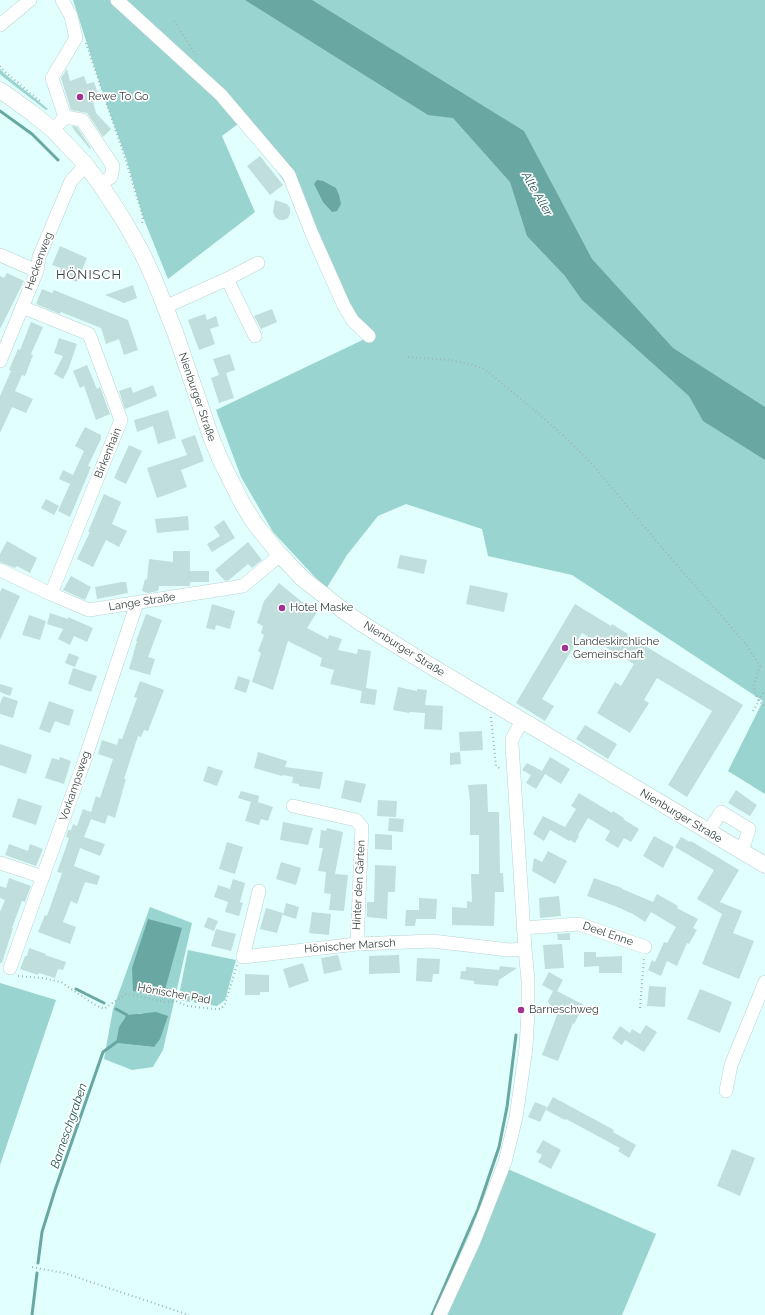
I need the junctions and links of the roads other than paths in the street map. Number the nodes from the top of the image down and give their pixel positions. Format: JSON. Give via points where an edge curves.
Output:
{"nodes":[{"id":1,"x":30,"y":0,"type":"edge"},
{"id":2,"x":62,"y":0,"type":"edge"},
{"id":3,"x":117,"y":0,"type":"edge"},
{"id":4,"x":0,"y":25,"type":"edge"},
{"id":5,"x":3,"y":89,"type":"edge"},
{"id":6,"x":66,"y":117,"type":"junction"},
{"id":7,"x":53,"y":130,"type":"junction"},
{"id":8,"x":86,"y":165,"type":"junction"},
{"id":9,"x":100,"y":184,"type":"junction"},
{"id":10,"x":0,"y":255,"type":"edge"},
{"id":11,"x":258,"y":263,"type":"dead end"},
{"id":12,"x":37,"y":271,"type":"junction"},
{"id":13,"x":227,"y":279,"type":"junction"},
{"id":14,"x":22,"y":307,"type":"junction"},
{"id":15,"x":165,"y":307,"type":"junction"},
{"id":16,"x":255,"y":336,"type":"dead end"},
{"id":17,"x":369,"y":336,"type":"dead end"},
{"id":18,"x":0,"y":361,"type":"edge"},
{"id":19,"x":280,"y":556,"type":"junction"},
{"id":20,"x":0,"y":570,"type":"edge"},
{"id":21,"x":51,"y":594,"type":"junction"},
{"id":22,"x":137,"y":603,"type":"junction"},
{"id":23,"x":522,"y":720,"type":"junction"},
{"id":24,"x":293,"y":806,"type":"dead end"},
{"id":25,"x":708,"y":832,"type":"junction"},
{"id":26,"x":740,"y":851,"type":"junction"},
{"id":27,"x":0,"y":863,"type":"edge"},
{"id":28,"x":765,"y":865,"type":"edge"},
{"id":29,"x":43,"y":877,"type":"junction"},
{"id":30,"x":259,"y":891,"type":"dead end"},
{"id":31,"x":523,"y":928,"type":"junction"},
{"id":32,"x":356,"y":944,"type":"junction"},
{"id":33,"x":645,"y":947,"type":"road end"},
{"id":34,"x":525,"y":949,"type":"junction"},
{"id":35,"x":10,"y":968,"type":"road end"},
{"id":36,"x":765,"y":982,"type":"edge"},
{"id":37,"x":726,"y":1091,"type":"dead end"},
{"id":38,"x":440,"y":1315,"type":"edge"}],
"edges":[{"from":1,"to":4,"type":"street"},
{"from":2,"to":6,"type":"street","via":[[71,16],[76,38],[52,78]]},
{"from":3,"to":17,"type":"street","via":[[221,95],[289,176],[344,306],[353,321]]},
{"from":5,"to":7,"type":"main road","name":"Nienburger Straße"},
{"from":6,"to":7,"type":"street"},
{"from":6,"to":9,"type":"street","via":[[82,120],[113,166],[111,177]]},
{"from":7,"to":8,"type":"main road","name":"Nienburger Straße"},
{"from":8,"to":9,"type":"main road","name":"Nienburger Straße"},
{"from":8,"to":12,"type":"street","name":"Heckenweg","via":[[71,181],[39,257]]},
{"from":9,"to":15,"type":"main road","name":"Nienburger Straße","via":[[141,251]]},
{"from":10,"to":12,"type":"street"},
{"from":11,"to":13,"type":"street"},
{"from":12,"to":14,"type":"street","name":"Heckenweg"},
{"from":13,"to":15,"type":"street"},
{"from":13,"to":16,"type":"street"},
{"from":14,"to":18,"type":"street","name":"Heckenweg"},
{"from":14,"to":21,"type":"street","name":"Birkenhain","via":[[89,334],[121,420]]},
{"from":15,"to":19,"type":"main road","name":"Nienburger Straße","via":[[221,462],[255,524]]},
{"from":19,"to":22,"type":"street","name":"Lange Straße","via":[[243,586]]},
{"from":19,"to":23,"type":"main road","name":"Nienburger Straße","via":[[302,578],[356,619]]},
{"from":20,"to":21,"type":"street","name":"Lange Straße"},
{"from":21,"to":22,"type":"street","name":"Lange Straße","via":[[89,610]]},
{"from":22,"to":29,"type":"street","name":"Vorkampsweg"},
{"from":23,"to":25,"type":"main road","name":"Nienburger Straße"},
{"from":23,"to":31,"type":"street","via":[[512,739],[512,745]]},
{"from":24,"to":32,"type":"street","name":"Hinter den Gärten","via":[[356,820],[362,827]]},
{"from":25,"to":26,"type":"main road","name":"Nienburger Straße"},
{"from":25,"to":26,"type":"street","via":[[721,812],[749,829]]},
{"from":26,"to":28,"type":"main road","name":"Nienburger Straße"},
{"from":27,"to":29,"type":"street"},
{"from":29,"to":35,"type":"street","name":"Vorkampsweg"},
{"from":30,"to":32,"type":"street","name":"Hönischer Marsch","via":[[243,957]]},
{"from":31,"to":33,"type":"street","name":"Deel Enne","via":[[579,924]]},
{"from":31,"to":34,"type":"street"},
{"from":32,"to":34,"type":"street","name":"Hönischer Marsch","via":[[432,941],[509,950]]},
{"from":34,"to":38,"type":"street","via":[[528,1032],[516,1117],[505,1162],[474,1241]]},
{"from":36,"to":37,"type":"street","via":[[731,1065]]}]}
